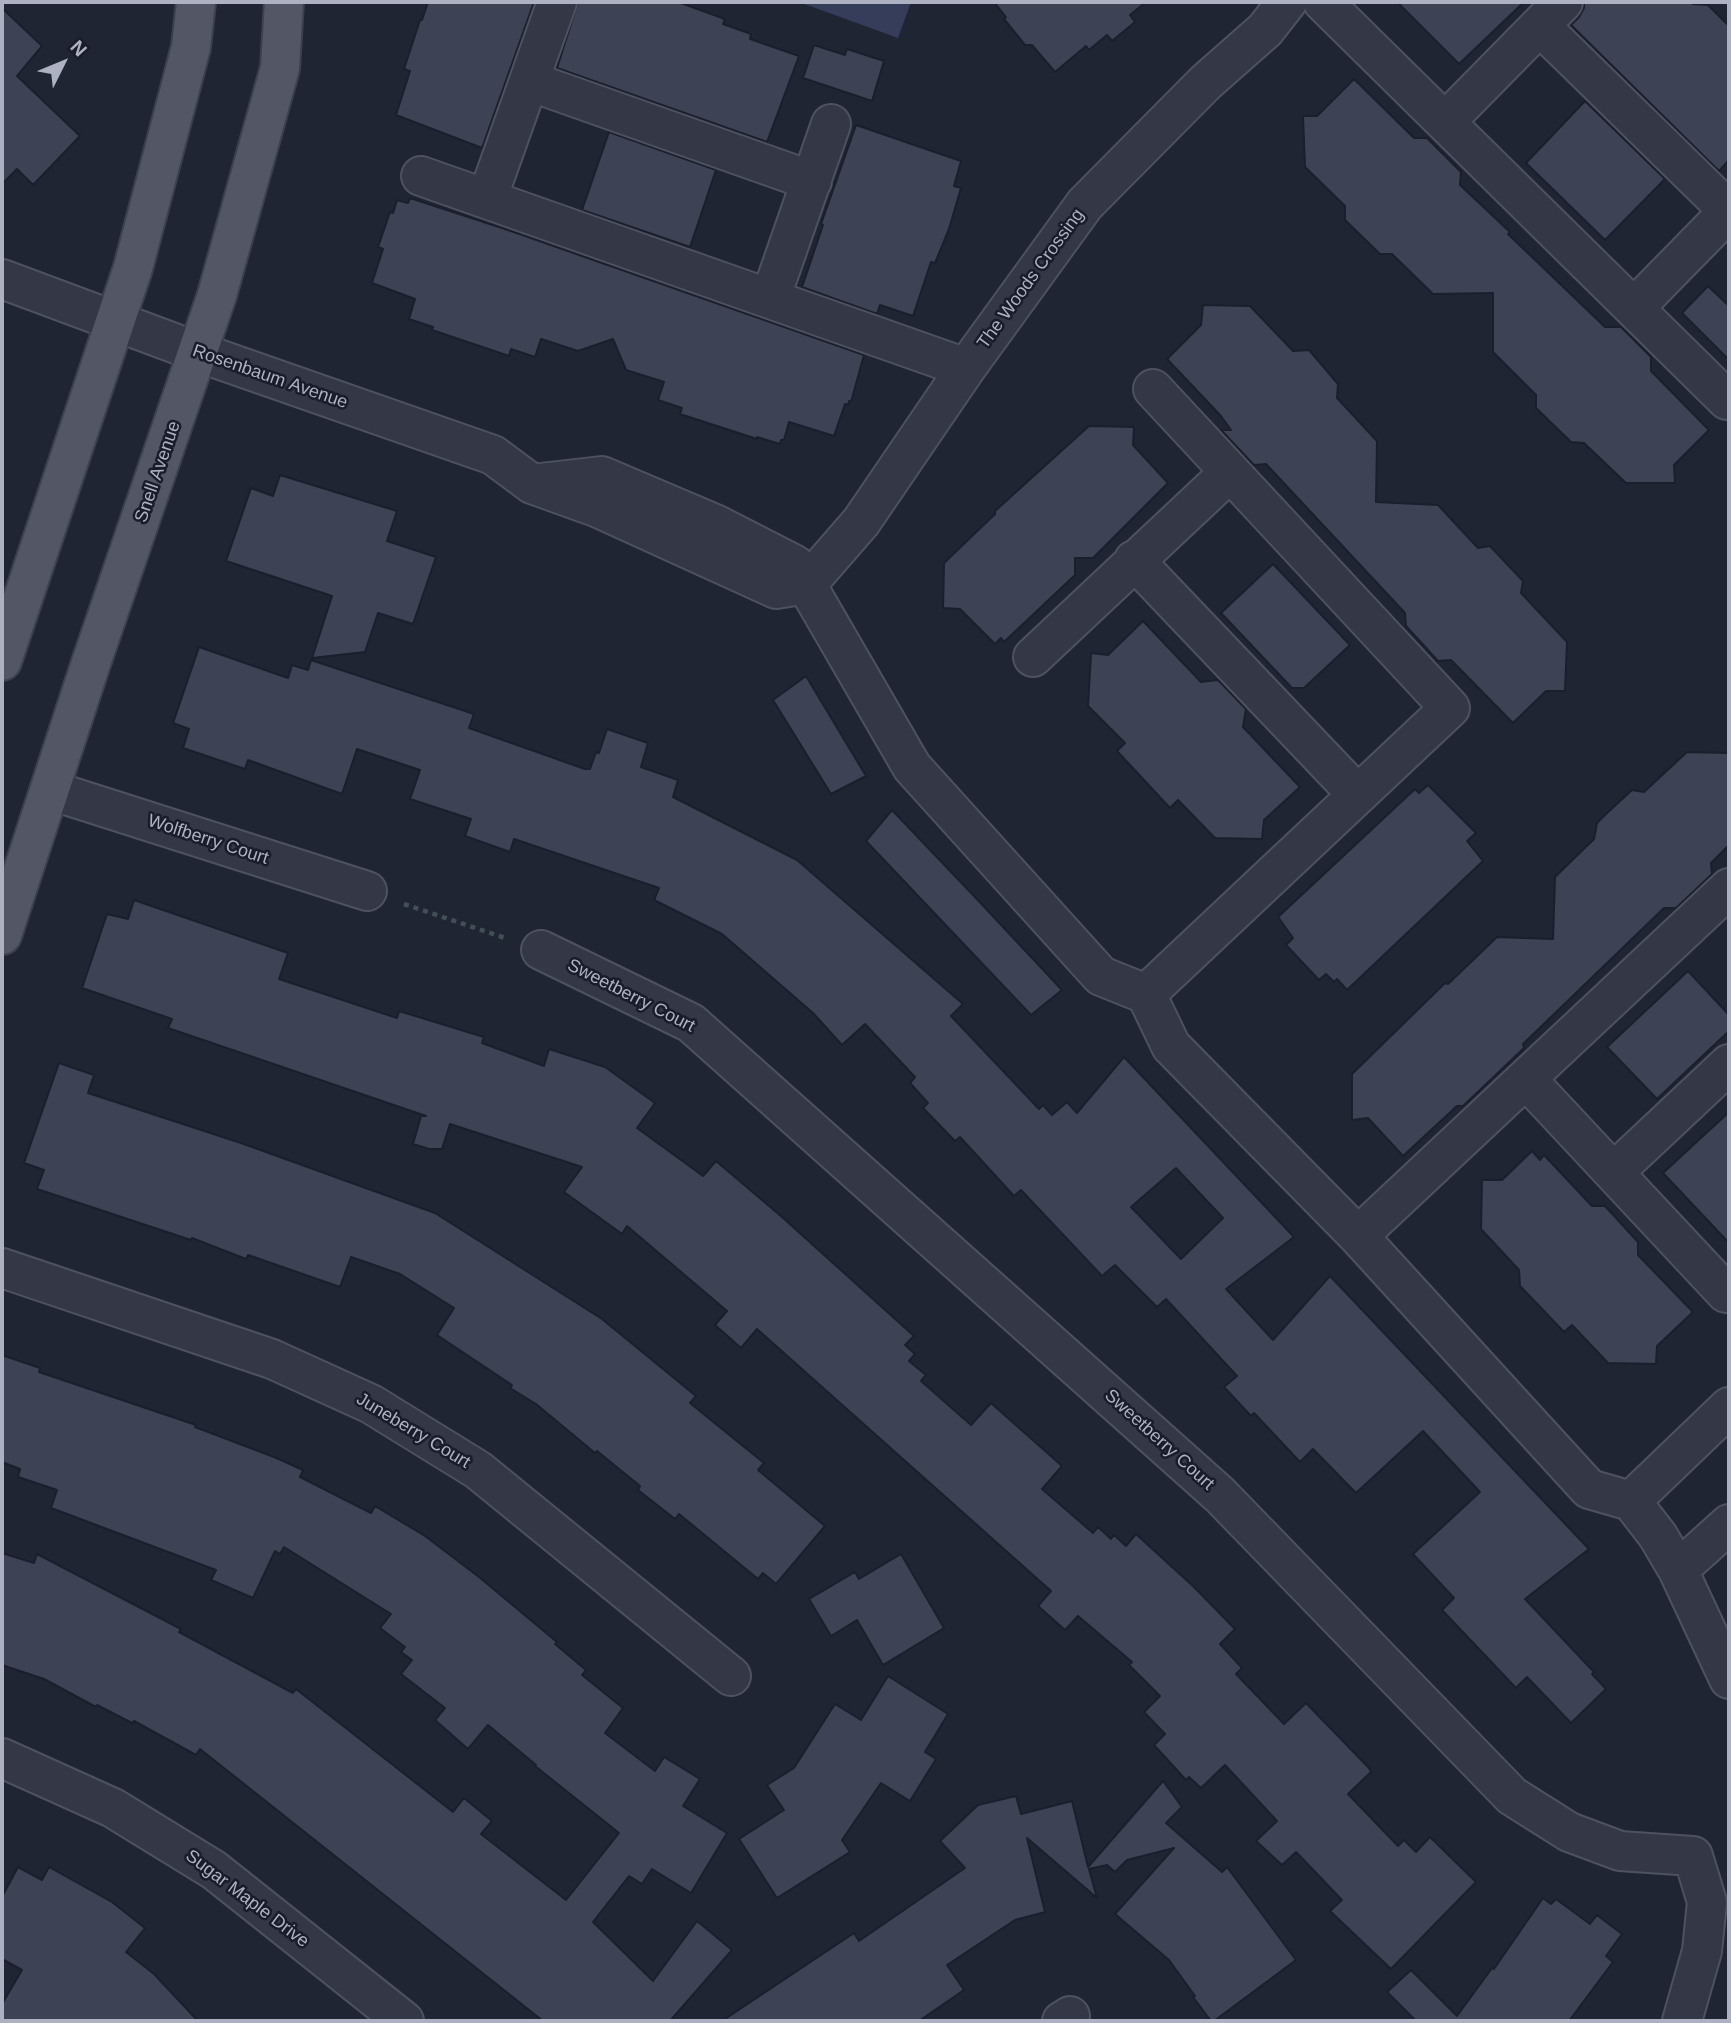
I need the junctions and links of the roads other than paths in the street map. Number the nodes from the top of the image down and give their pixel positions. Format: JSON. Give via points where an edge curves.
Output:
{"nodes":[{"id":1,"x":196,"y":2,"type":"edge"},
{"id":2,"x":284,"y":2,"type":"edge"},
{"id":3,"x":557,"y":2,"type":"edge"},
{"id":4,"x":1287,"y":2,"type":"edge"},
{"id":5,"x":1323,"y":2,"type":"edge"},
{"id":6,"x":1552,"y":14,"type":"edge"},
{"id":7,"x":529,"y":81,"type":"junction"},
{"id":8,"x":1445,"y":122,"type":"junction"},
{"id":9,"x":831,"y":124,"type":"dead end"},
{"id":10,"x":421,"y":176,"type":"dead end"},
{"id":11,"x":812,"y":181,"type":"junction"},
{"id":12,"x":487,"y":199,"type":"junction"},
{"id":13,"x":1729,"y":211,"type":"edge"},
{"id":14,"x":2,"y":279,"type":"edge"},
{"id":15,"x":770,"y":299,"type":"junction"},
{"id":16,"x":1634,"y":308,"type":"junction"},
{"id":17,"x":115,"y":321,"type":"junction"},
{"id":18,"x":198,"y":352,"type":"junction"},
{"id":19,"x":966,"y":368,"type":"junction"},
{"id":20,"x":1153,"y":389,"type":"dead end"},
{"id":21,"x":1727,"y":400,"type":"dead end"},
{"id":22,"x":1230,"y":472,"type":"junction"},
{"id":23,"x":1134,"y":561,"type":"junction"},
{"id":24,"x":807,"y":584,"type":"junction"},
{"id":25,"x":1033,"y":657,"type":"dead end"},
{"id":26,"x":2,"y":661,"type":"edge"},
{"id":27,"x":50,"y":790,"type":"junction"},
{"id":28,"x":1356,"y":794,"type":"junction"},
{"id":29,"x":1729,"y":888,"type":"edge"},
{"id":30,"x":366,"y":891,"type":"road end"},
{"id":31,"x":2,"y":935,"type":"edge"},
{"id":32,"x":541,"y":950,"type":"road end"},
{"id":33,"x":1146,"y":994,"type":"junction"},
{"id":34,"x":1729,"y":1064,"type":"edge"},
{"id":35,"x":1526,"y":1079,"type":"junction"},
{"id":36,"x":1614,"y":1172,"type":"junction"},
{"id":37,"x":1358,"y":1237,"type":"junction"},
{"id":38,"x":2,"y":1268,"type":"edge"},
{"id":39,"x":1727,"y":1293,"type":"dead end"},
{"id":40,"x":1729,"y":1407,"type":"edge"},
{"id":41,"x":1631,"y":1501,"type":"junction"},
{"id":42,"x":1729,"y":1524,"type":"edge"},
{"id":43,"x":1678,"y":1570,"type":"junction"},
{"id":44,"x":731,"y":1675,"type":"dead end"},
{"id":45,"x":1729,"y":1679,"type":"edge"},
{"id":46,"x":2,"y":1758,"type":"edge"},
{"id":47,"x":404,"y":2021,"type":"edge"},
{"id":48,"x":1682,"y":2021,"type":"edge"}],
"edges":[{"from":1,"to":17,"type":"main road","via":[[191,47]]},
{"from":2,"to":18,"type":"main road","name":"Snell Avenue","via":[[280,68]]},
{"from":3,"to":7,"type":"street"},
{"from":4,"to":19,"type":"street","name":"The Woods Crossing","via":[[1265,30],[1206,82],[1085,204]]},
{"from":5,"to":8,"type":"street"},
{"from":6,"to":8,"type":"street"},
{"from":6,"to":13,"type":"street"},
{"from":7,"to":11,"type":"street"},
{"from":7,"to":12,"type":"street"},
{"from":8,"to":16,"type":"street"},
{"from":9,"to":11,"type":"street"},
{"from":10,"to":12,"type":"street"},
{"from":11,"to":15,"type":"street"},
{"from":12,"to":15,"type":"street"},
{"from":13,"to":16,"type":"street"},
{"from":14,"to":17,"type":"street","name":"Rosenbaum Avenue"},
{"from":15,"to":19,"type":"street"},
{"from":16,"to":21,"type":"street"},
{"from":17,"to":18,"type":"street","name":"Rosenbaum Avenue"},
{"from":17,"to":26,"type":"main road"},
{"from":18,"to":24,"type":"street","name":"Rosenbaum Avenue","via":[[493,455],[532,484],[596,507],[795,565]]},
{"from":18,"to":27,"type":"main road","name":"Snell Avenue"},
{"from":19,"to":24,"type":"street","name":"The Woods Crossing","via":[[861,522]]},
{"from":20,"to":22,"type":"street"},
{"from":22,"to":23,"type":"street"},
{"from":22,"to":28,"type":"street","via":[[1450,708]]},
{"from":23,"to":25,"type":"street"},
{"from":23,"to":28,"type":"street"},
{"from":24,"to":33,"type":"street","via":[[912,766],[1101,976]]},
{"from":27,"to":30,"type":"street","name":"Wolfberry Court"},
{"from":27,"to":31,"type":"main road","name":"Snell Avenue"},
{"from":28,"to":33,"type":"street"},
{"from":29,"to":35,"type":"street"},
{"from":32,"to":48,"type":"street","name":"Sweetberry Court","via":[[691,1023],[1220,1495],[1512,1796],[1569,1832],[1620,1852],[1693,1856],[1707,1902],[1702,1951]]},
{"from":33,"to":37,"type":"street","via":[[1171,1046]]},
{"from":34,"to":36,"type":"street"},
{"from":35,"to":36,"type":"street"},
{"from":35,"to":37,"type":"street"},
{"from":36,"to":39,"type":"street"},
{"from":37,"to":41,"type":"street","via":[[1589,1489]]},
{"from":38,"to":44,"type":"street","name":"Juneberry Court","via":[[272,1359],[371,1404],[478,1470]]},
{"from":40,"to":41,"type":"street"},
{"from":41,"to":43,"type":"street"},
{"from":42,"to":43,"type":"street"},
{"from":43,"to":45,"type":"street"},
{"from":46,"to":47,"type":"street","name":"Sugar Maple Drive","via":[[113,1808],[214,1870]]}]}
